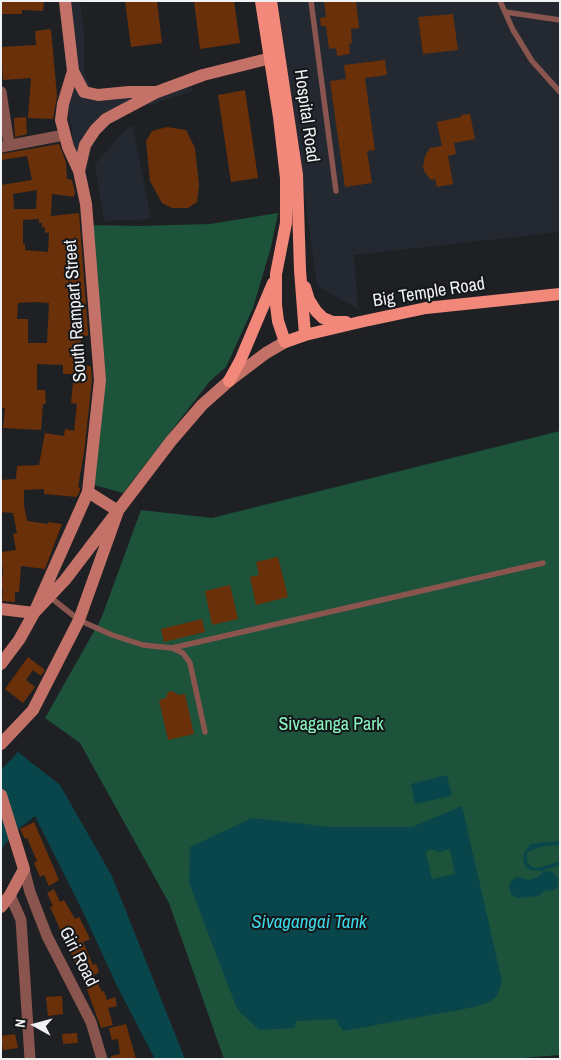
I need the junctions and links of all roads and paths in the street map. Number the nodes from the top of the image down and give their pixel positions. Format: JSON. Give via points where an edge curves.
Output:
{"nodes":[{"id":1,"x":64,"y":1,"type":"edge"},
{"id":2,"x":261,"y":1,"type":"edge"},
{"id":3,"x":271,"y":1,"type":"edge"},
{"id":4,"x":311,"y":1,"type":"edge"},
{"id":5,"x":500,"y":1,"type":"edge"},
{"id":6,"x":504,"y":12,"type":"junction"},
{"id":7,"x":560,"y":20,"type":"edge"},
{"id":8,"x":274,"y":58,"type":"junction"},
{"id":9,"x":73,"y":71,"type":"junction"},
{"id":10,"x":1,"y":92,"type":"edge"},
{"id":11,"x":157,"y":92,"type":"junction"},
{"id":12,"x":560,"y":92,"type":"edge"},
{"id":13,"x":64,"y":135,"type":"junction"},
{"id":14,"x":5,"y":146,"type":"edge"},
{"id":15,"x":79,"y":171,"type":"junction"},
{"id":16,"x":336,"y":191,"type":"dead end"},
{"id":17,"x":300,"y":270,"type":"junction"},
{"id":18,"x":276,"y":274,"type":"junction"},
{"id":19,"x":560,"y":294,"type":"edge"},
{"id":20,"x":360,"y":322,"type":"junction"},
{"id":21,"x":305,"y":335,"type":"junction"},
{"id":22,"x":285,"y":342,"type":"junction"},
{"id":23,"x":229,"y":381,"type":"junction"},
{"id":24,"x":88,"y":492,"type":"junction"},
{"id":25,"x":118,"y":511,"type":"junction"},
{"id":26,"x":543,"y":563,"type":"dead end"},
{"id":27,"x":50,"y":597,"type":"junction"},
{"id":28,"x":1,"y":609,"type":"edge"},
{"id":29,"x":34,"y":613,"type":"junction"},
{"id":30,"x":79,"y":620,"type":"junction"},
{"id":31,"x":172,"y":648,"type":"junction"},
{"id":32,"x":1,"y":664,"type":"edge"},
{"id":33,"x":205,"y":732,"type":"dead end"},
{"id":34,"x":1,"y":744,"type":"edge"},
{"id":35,"x":1,"y":795,"type":"edge"},
{"id":36,"x":24,"y":869,"type":"junction"},
{"id":37,"x":10,"y":895,"type":"junction"},
{"id":38,"x":1,"y":907,"type":"edge"},
{"id":39,"x":30,"y":1059,"type":"edge"},
{"id":40,"x":102,"y":1059,"type":"edge"}],
"edges":[{"from":1,"to":9,"type":"street","name":"South Rampart Street"},
{"from":2,"to":8,"type":"main road","name":"Hospital Road"},
{"from":3,"to":8,"type":"main road","name":"Hospital Road"},
{"from":4,"to":16,"type":"lane"},
{"from":5,"to":6,"type":"lane"},
{"from":6,"to":7,"type":"lane"},
{"from":6,"to":12,"type":"lane","via":[[532,60]]},
{"from":8,"to":11,"type":"street","via":[[203,75]]},
{"from":8,"to":17,"type":"main road","name":"Hospital Road","via":[[297,176]]},
{"from":8,"to":18,"type":"main road","name":"Hospital Road","via":[[287,207]]},
{"from":9,"to":11,"type":"street","via":[[84,92],[98,95]]},
{"from":9,"to":13,"type":"street","name":"South Rampart Street","via":[[63,104],[61,120]]},
{"from":10,"to":14,"type":"street"},
{"from":11,"to":15,"type":"street","via":[[106,119],[95,130],[85,145]]},
{"from":13,"to":14,"type":"street"},
{"from":13,"to":15,"type":"street","name":"South Rampart Street"},
{"from":15,"to":24,"type":"street","name":"South Rampart Street","via":[[86,204],[100,370]]},
{"from":17,"to":20,"type":"main road","via":[[308,300],[324,318],[333,322]]},
{"from":17,"to":21,"type":"main road"},
{"from":18,"to":22,"type":"main road","via":[[278,321]]},
{"from":18,"to":23,"type":"main road"},
{"from":19,"to":20,"type":"main road","name":"Big Temple Road","via":[[426,308]]},
{"from":20,"to":21,"type":"main road","name":"Big Temple Road"},
{"from":21,"to":22,"type":"main road","name":"Big Temple Road"},
{"from":22,"to":23,"type":"street"},
{"from":23,"to":25,"type":"street","via":[[202,405],[171,441]]},
{"from":24,"to":25,"type":"street"},
{"from":24,"to":29,"type":"street","name":"South Rampart Street"},
{"from":25,"to":27,"type":"street"},
{"from":25,"to":30,"type":"street"},
{"from":26,"to":31,"type":"lane"},
{"from":27,"to":29,"type":"street"},
{"from":27,"to":30,"type":"lane"},
{"from":28,"to":29,"type":"street"},
{"from":29,"to":32,"type":"street"},
{"from":30,"to":31,"type":"lane","via":[[112,635]]},
{"from":30,"to":34,"type":"street","via":[[33,710]]},
{"from":31,"to":33,"type":"lane","via":[[183,653],[190,663]]},
{"from":35,"to":36,"type":"street"},
{"from":36,"to":37,"type":"street"},
{"from":36,"to":40,"type":"street","name":"Giri Road","via":[[47,936],[90,1022]]},
{"from":37,"to":38,"type":"street"},
{"from":37,"to":39,"type":"street","via":[[21,920]]}]}
